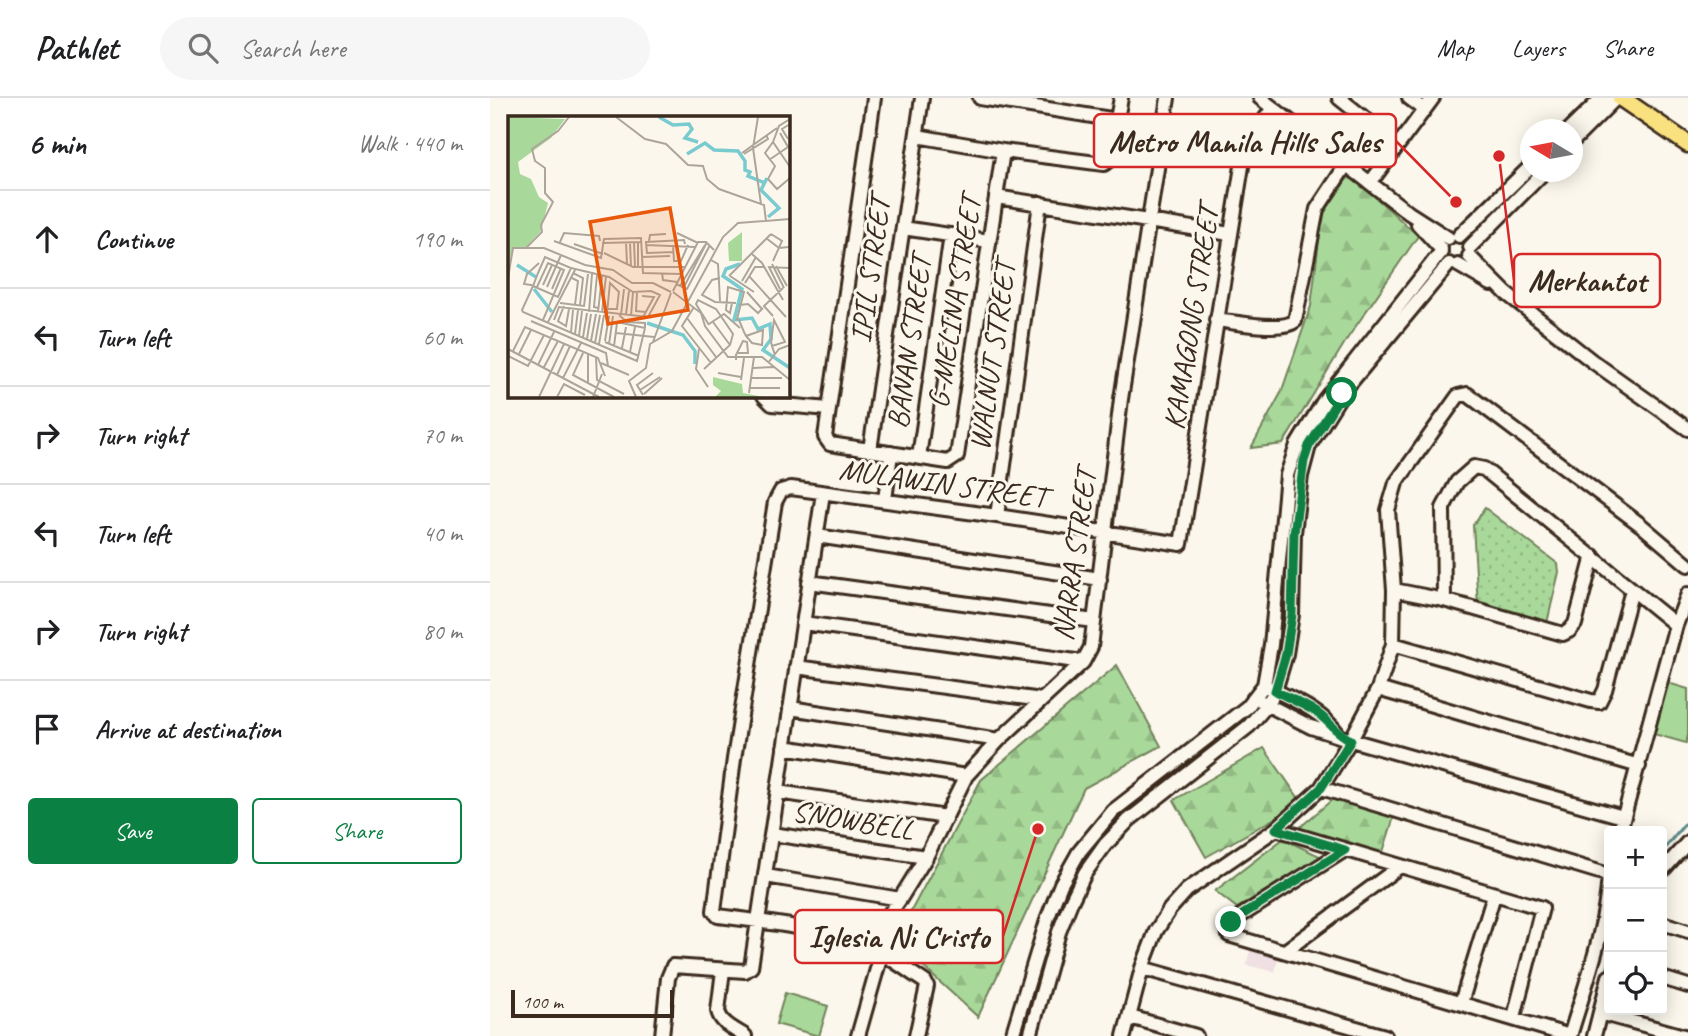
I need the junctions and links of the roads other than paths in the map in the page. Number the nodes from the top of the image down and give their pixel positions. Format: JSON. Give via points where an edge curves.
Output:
{"nodes":[{"id":1,"x":874,"y":98,"type":"edge"},
{"id":2,"x":922,"y":98,"type":"edge"},
{"id":3,"x":980,"y":98,"type":"edge"},
{"id":4,"x":1121,"y":98,"type":"edge"},
{"id":5,"x":1168,"y":98,"type":"edge"},
{"id":6,"x":1260,"y":98,"type":"edge"},
{"id":7,"x":1339,"y":98,"type":"edge"},
{"id":8,"x":1409,"y":98,"type":"edge"},
{"id":9,"x":1433,"y":98,"type":"edge"},
{"id":10,"x":1602,"y":98,"type":"edge"},
{"id":11,"x":1618,"y":98,"type":"edge"},
{"id":12,"x":1273,"y":108,"type":"junction"},
{"id":13,"x":1424,"y":110,"type":"junction"},
{"id":14,"x":1580,"y":119,"type":"edge"},
{"id":15,"x":1117,"y":120,"type":"junction"},
{"id":16,"x":1583,"y":132,"type":"edge"},
{"id":17,"x":917,"y":136,"type":"junction"},
{"id":18,"x":1688,"y":144,"type":"edge"},
{"id":19,"x":1398,"y":145,"type":"junction"},
{"id":20,"x":1003,"y":151,"type":"junction"},
{"id":21,"x":1346,"y":165,"type":"junction"},
{"id":22,"x":1520,"y":177,"type":"edge"},
{"id":23,"x":1535,"y":182,"type":"edge"},
{"id":24,"x":1370,"y":183,"type":"junction"},
{"id":25,"x":996,"y":197,"type":"junction"},
{"id":26,"x":1040,"y":203,"type":"junction"},
{"id":27,"x":1149,"y":220,"type":"junction"},
{"id":28,"x":904,"y":228,"type":"junction"},
{"id":29,"x":1230,"y":234,"type":"junction"},
{"id":30,"x":950,"y":235,"type":"junction"},
{"id":31,"x":989,"y":241,"type":"junction"},
{"id":32,"x":1447,"y":244,"type":"junction"},
{"id":33,"x":1469,"y":251,"type":"junction"},
{"id":34,"x":1454,"y":264,"type":"junction"},
{"id":35,"x":1506,"y":293,"type":"junction"},
{"id":36,"x":1216,"y":320,"type":"junction"},
{"id":37,"x":765,"y":397,"type":"edge"},
{"id":38,"x":829,"y":409,"type":"junction"},
{"id":39,"x":1688,"y":429,"type":"edge"},
{"id":40,"x":870,"y":450,"type":"junction"},
{"id":41,"x":891,"y":453,"type":"junction"},
{"id":42,"x":919,"y":457,"type":"junction"},
{"id":43,"x":823,"y":493,"type":"junction"},
{"id":44,"x":885,"y":500,"type":"junction"},
{"id":45,"x":997,"y":516,"type":"junction"},
{"id":46,"x":1104,"y":533,"type":"junction"},
{"id":47,"x":817,"y":536,"type":"junction"},
{"id":48,"x":1181,"y":544,"type":"joint"},
{"id":49,"x":1593,"y":556,"type":"junction"},
{"id":50,"x":1688,"y":565,"type":"edge"},
{"id":51,"x":1100,"y":579,"type":"junction"},
{"id":52,"x":809,"y":582,"type":"junction"},
{"id":53,"x":1394,"y":590,"type":"junction"},
{"id":54,"x":1632,"y":590,"type":"junction"},
{"id":55,"x":1688,"y":594,"type":"edge"},
{"id":56,"x":1444,"y":600,"type":"junction"},
{"id":57,"x":1094,"y":621,"type":"junction"},
{"id":58,"x":803,"y":623,"type":"junction"},
{"id":59,"x":1676,"y":625,"type":"junction"},
{"id":60,"x":1393,"y":644,"type":"junction"},
{"id":61,"x":1083,"y":662,"type":"junction"},
{"id":62,"x":796,"y":667,"type":"junction"},
{"id":63,"x":1269,"y":688,"type":"junction"},
{"id":64,"x":1378,"y":689,"type":"junction"},
{"id":65,"x":1042,"y":700,"type":"junction"},
{"id":66,"x":1261,"y":702,"type":"junction"},
{"id":67,"x":790,"y":708,"type":"junction"},
{"id":68,"x":1338,"y":734,"type":"junction"},
{"id":69,"x":999,"y":740,"type":"junction"},
{"id":70,"x":1351,"y":740,"type":"junction"},
{"id":71,"x":784,"y":747,"type":"junction"},
{"id":72,"x":1639,"y":766,"type":"junction"},
{"id":73,"x":966,"y":776,"type":"junction"},
{"id":74,"x":1321,"y":788,"type":"junction"},
{"id":75,"x":778,"y":792,"type":"junction"},
{"id":76,"x":946,"y":817,"type":"junction"},
{"id":77,"x":1623,"y":817,"type":"junction"},
{"id":78,"x":1620,"y":826,"type":"edge"},
{"id":79,"x":1276,"y":829,"type":"junction"},
{"id":80,"x":772,"y":834,"type":"junction"},
{"id":81,"x":1688,"y":842,"type":"edge"},
{"id":82,"x":1345,"y":850,"type":"junction"},
{"id":83,"x":926,"y":857,"type":"junction"},
{"id":84,"x":1667,"y":865,"type":"edge"},
{"id":85,"x":1399,"y":867,"type":"junction"},
{"id":86,"x":1604,"y":873,"type":"edge"},
{"id":87,"x":766,"y":876,"type":"junction"},
{"id":88,"x":1494,"y":895,"type":"junction"},
{"id":89,"x":900,"y":899,"type":"junction"},
{"id":90,"x":1604,"y":917,"type":"edge"},
{"id":91,"x":757,"y":921,"type":"junction"},
{"id":92,"x":1667,"y":924,"type":"edge"},
{"id":93,"x":1686,"y":928,"type":"edge"},
{"id":94,"x":867,"y":946,"type":"junction"},
{"id":95,"x":1285,"y":951,"type":"junction"},
{"id":96,"x":881,"y":955,"type":"junction"},
{"id":97,"x":1142,"y":968,"type":"junction"},
{"id":98,"x":723,"y":970,"type":"junction"},
{"id":99,"x":1667,"y":980,"type":"edge"},
{"id":100,"x":1688,"y":986,"type":"edge"},
{"id":101,"x":1604,"y":997,"type":"edge"},
{"id":102,"x":1461,"y":1003,"type":"junction"},
{"id":103,"x":1600,"y":1013,"type":"junction"},
{"id":104,"x":1130,"y":1017,"type":"junction"},
{"id":105,"x":1514,"y":1017,"type":"junction"},
{"id":106,"x":662,"y":1036,"type":"edge"},
{"id":107,"x":745,"y":1036,"type":"edge"},
{"id":108,"x":858,"y":1036,"type":"edge"},
{"id":109,"x":916,"y":1036,"type":"edge"},
{"id":110,"x":1012,"y":1036,"type":"edge"},
{"id":111,"x":1030,"y":1036,"type":"edge"},
{"id":112,"x":1124,"y":1036,"type":"edge"},
{"id":113,"x":1196,"y":1036,"type":"edge"},
{"id":114,"x":1385,"y":1036,"type":"edge"},
{"id":115,"x":1570,"y":1036,"type":"edge"},
{"id":116,"x":1594,"y":1036,"type":"edge"},
{"id":117,"x":1684,"y":1036,"type":"edge"}],
"edges":[{"from":1,"to":38,"type":"street"},
{"from":2,"to":17,"type":"street","name":"IPIL STREET"},
{"from":3,"to":15,"type":"street"},
{"from":4,"to":15,"type":"street"},
{"from":5,"to":27,"type":"street","name":"NARRA STREET"},
{"from":6,"to":12,"type":"street"},
{"from":7,"to":19,"type":"street"},
{"from":8,"to":13,"type":"street"},
{"from":9,"to":13,"type":"street"},
{"from":10,"to":14,"type":"street"},
{"from":11,"to":16,"type":"street"},
{"from":11,"to":18,"type":"main road"},
{"from":12,"to":21,"type":"street"},
{"from":12,"to":29,"type":"street","name":"KAMAGONG STREET","via":[[1248,142]]},
{"from":13,"to":19,"type":"street"},
{"from":15,"to":20,"type":"street","via":[[1109,160],[1104,164]]},
{"from":17,"to":20,"type":"street"},
{"from":17,"to":28,"type":"street","name":"IPIL STREET"},
{"from":19,"to":24,"type":"street"},
{"from":20,"to":25,"type":"street","name":"G-MELINA STREET"},
{"from":21,"to":24,"type":"street"},
{"from":21,"to":36,"type":"street","via":[[1317,209],[1295,321],[1276,326]]},
{"from":22,"to":32,"type":"street"},
{"from":23,"to":33,"type":"street"},
{"from":24,"to":32,"type":"street"},
{"from":25,"to":26,"type":"street"},
{"from":25,"to":31,"type":"street","name":"G-MELINA STREET"},
{"from":26,"to":27,"type":"street"},
{"from":26,"to":45,"type":"street","name":"WALNUT STREET"},
{"from":27,"to":29,"type":"street"},
{"from":27,"to":46,"type":"street","name":"NARRA STREET"},
{"from":28,"to":30,"type":"street"},
{"from":28,"to":40,"type":"street","name":"IPIL STREET"},
{"from":29,"to":36,"type":"street","name":"KAMAGONG STREET"},
{"from":30,"to":31,"type":"street"},
{"from":30,"to":42,"type":"street","name":"BANAN STREET"},
{"from":31,"to":42,"type":"street","name":"G-MELINA STREET","via":[[957,456],[948,462]]},
{"from":32,"to":33,"type":"street","via":[[1464,239]]},
{"from":32,"to":34,"type":"street"},
{"from":32,"to":63,"type":"street","via":[[1325,399],[1297,445],[1287,475]]},
{"from":33,"to":34,"type":"street"},
{"from":33,"to":35,"type":"street"},
{"from":34,"to":35,"type":"street"},
{"from":34,"to":63,"type":"street","via":[[1342,393],[1309,446],[1294,533],[1286,654]]},
{"from":35,"to":39,"type":"street"},
{"from":36,"to":48,"type":"street","name":"KAMAGONG STREET"},
{"from":37,"to":38,"type":"street","via":[[772,404]]},
{"from":38,"to":40,"type":"street","via":[[827,443]]},
{"from":40,"to":41,"type":"street"},
{"from":41,"to":42,"type":"street"},
{"from":41,"to":44,"type":"street"},
{"from":43,"to":44,"type":"street","name":"MULAWIN STREET"},
{"from":43,"to":47,"type":"street"},
{"from":43,"to":91,"type":"street","name":"MULAWIN STREET","via":[[791,488],[781,491],[775,502],[734,759],[715,911],[718,916]]},
{"from":44,"to":45,"type":"street","name":"MULAWIN STREET"},
{"from":45,"to":46,"type":"street","name":"MULAWIN STREET"},
{"from":46,"to":48,"type":"street","name":"MULAWIN STREET"},
{"from":46,"to":51,"type":"street","name":"NARRA STREET"},
{"from":47,"to":51,"type":"street"},
{"from":47,"to":52,"type":"street"},
{"from":49,"to":54,"type":"street"},
{"from":49,"to":56,"type":"street","via":[[1575,624],[1563,634]]},
{"from":49,"to":56,"type":"street","via":[[1484,469],[1474,467],[1457,482],[1443,508]]},
{"from":50,"to":53,"type":"street","via":[[1462,393],[1396,483],[1388,510]]},
{"from":51,"to":57,"type":"street","name":"NARRA STREET"},
{"from":52,"to":57,"type":"street"},
{"from":52,"to":58,"type":"street"},
{"from":53,"to":56,"type":"street"},
{"from":53,"to":60,"type":"street"},
{"from":54,"to":59,"type":"street"},
{"from":54,"to":60,"type":"street","via":[[1599,702]]},
{"from":55,"to":59,"type":"street"},
{"from":57,"to":61,"type":"street","name":"NARRA STREET","via":[[1091,647]]},
{"from":58,"to":61,"type":"street"},
{"from":58,"to":62,"type":"street"},
{"from":59,"to":72,"type":"street"},
{"from":60,"to":64,"type":"street"},
{"from":61,"to":65,"type":"street","name":"NARRA STREET"},
{"from":62,"to":65,"type":"street"},
{"from":62,"to":67,"type":"street"},
{"from":63,"to":66,"type":"street"},
{"from":63,"to":68,"type":"street","via":[[1316,712]]},
{"from":64,"to":70,"type":"street"},
{"from":64,"to":72,"type":"street"},
{"from":65,"to":69,"type":"street","name":"NARRA STREET"},
{"from":66,"to":68,"type":"street","via":[[1311,727]]},
{"from":66,"to":110,"type":"street","via":[[1112,811],[1079,852],[1048,917]]},
{"from":66,"to":111,"type":"street","via":[[1249,726],[1129,820],[1085,873],[1059,932]]},
{"from":67,"to":69,"type":"street"},
{"from":67,"to":71,"type":"street"},
{"from":68,"to":70,"type":"street"},
{"from":69,"to":73,"type":"street","name":"NARRA STREET"},
{"from":70,"to":74,"type":"street"},
{"from":70,"to":77,"type":"street"},
{"from":71,"to":73,"type":"street"},
{"from":71,"to":75,"type":"street"},
{"from":72,"to":77,"type":"street"},
{"from":73,"to":76,"type":"street","name":"NARRA STREET"},
{"from":74,"to":79,"type":"street"},
{"from":74,"to":86,"type":"street"},
{"from":75,"to":76,"type":"street"},
{"from":75,"to":80,"type":"street"},
{"from":76,"to":83,"type":"street","name":"NARRA STREET"},
{"from":77,"to":78,"type":"street"},
{"from":79,"to":82,"type":"street"},
{"from":79,"to":97,"type":"street","via":[[1177,900],[1156,931]]},
{"from":80,"to":83,"type":"street","name":"SNOWBELL"},
{"from":80,"to":87,"type":"street"},
{"from":81,"to":84,"type":"street"},
{"from":82,"to":85,"type":"street"},
{"from":82,"to":95,"type":"street","via":[[1228,925],[1231,937]]},
{"from":83,"to":89,"type":"street","name":"NARRA STREET"},
{"from":85,"to":88,"type":"street"},
{"from":85,"to":95,"type":"street"},
{"from":87,"to":89,"type":"street"},
{"from":87,"to":91,"type":"street"},
{"from":88,"to":102,"type":"street"},
{"from":88,"to":105,"type":"street","via":[[1542,908]]},
{"from":89,"to":94,"type":"street","name":"NARRA STREET"},
{"from":90,"to":115,"type":"street"},
{"from":91,"to":94,"type":"street"},
{"from":91,"to":98,"type":"street","via":[[749,970]]},
{"from":92,"to":93,"type":"street"},
{"from":94,"to":96,"type":"street"},
{"from":95,"to":102,"type":"street"},
{"from":96,"to":108,"type":"street"},
{"from":96,"to":109,"type":"street","via":[[927,986]]},
{"from":97,"to":104,"type":"street"},
{"from":97,"to":114,"type":"street"},
{"from":98,"to":106,"type":"street","via":[[670,969]]},
{"from":98,"to":107,"type":"street","via":[[718,1011],[723,1022]]},
{"from":99,"to":100,"type":"street"},
{"from":101,"to":103,"type":"street"},
{"from":102,"to":105,"type":"street"},
{"from":103,"to":116,"type":"street"},
{"from":103,"to":117,"type":"street"},
{"from":104,"to":112,"type":"street"},
{"from":104,"to":113,"type":"street"},
{"from":105,"to":115,"type":"street"}]}
